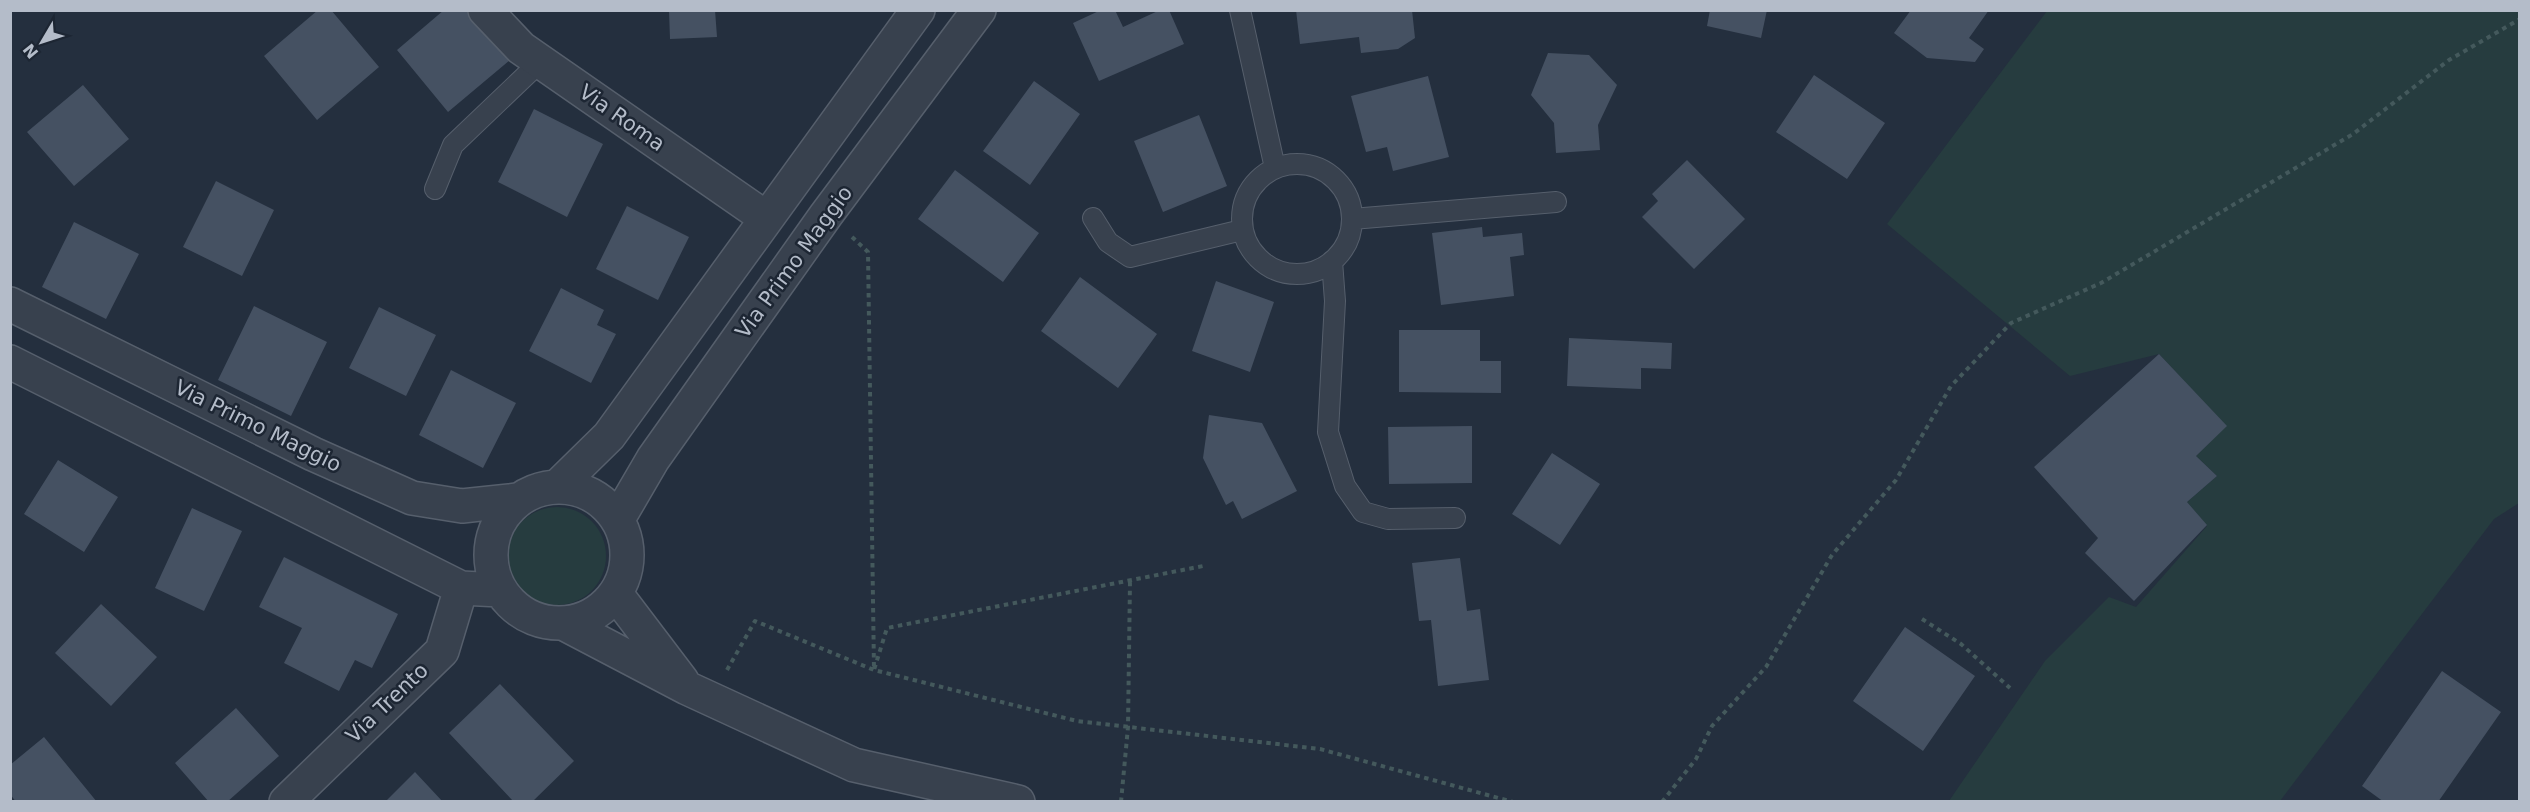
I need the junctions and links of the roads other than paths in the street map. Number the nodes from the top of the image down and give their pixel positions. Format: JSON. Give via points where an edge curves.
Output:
{"nodes":[{"id":1,"x":485,"y":10,"type":"edge"},
{"id":2,"x":918,"y":10,"type":"edge"},
{"id":3,"x":979,"y":10,"type":"edge"},
{"id":4,"x":1240,"y":10,"type":"edge"},
{"id":5,"x":541,"y":62,"type":"junction"},
{"id":6,"x":1275,"y":168,"type":"junction"},
{"id":7,"x":435,"y":189,"type":"dead end"},
{"id":8,"x":1556,"y":202,"type":"dead end"},
{"id":9,"x":766,"y":218,"type":"junction"},
{"id":10,"x":1093,"y":218,"type":"dead end"},
{"id":11,"x":1352,"y":219,"type":"junction"},
{"id":12,"x":1242,"y":230,"type":"junction"},
{"id":13,"x":1332,"y":261,"type":"junction"},
{"id":14,"x":10,"y":304,"type":"edge"},
{"id":15,"x":10,"y":362,"type":"edge"},
{"id":16,"x":558,"y":486,"type":"junction"},
{"id":17,"x":517,"y":500,"type":"junction"},
{"id":18,"x":1455,"y":518,"type":"dead end"},
{"id":19,"x":618,"y":519,"type":"junction"},
{"id":20,"x":461,"y":588,"type":"junction"},
{"id":21,"x":500,"y":590,"type":"junction"},
{"id":22,"x":616,"y":594,"type":"junction"},
{"id":23,"x":563,"y":623,"type":"junction"},
{"id":24,"x":699,"y":693,"type":"junction"},
{"id":25,"x":286,"y":801,"type":"edge"},
{"id":26,"x":1018,"y":801,"type":"edge"}],
"edges":[{"from":1,"to":5,"type":"street","name":"Via Roma","via":[[521,48]]},
{"from":2,"to":9,"type":"street"},
{"from":3,"to":19,"type":"street","name":"Via Primo Maggio","via":[[826,215],[653,459]]},
{"from":4,"to":6,"type":"lane"},
{"from":5,"to":7,"type":"lane","via":[[453,145]]},
{"from":5,"to":9,"type":"street","name":"Via Roma"},
{"from":6,"to":11,"type":"lane","via":[[1311,165],[1328,172],[1341,185]]},
{"from":6,"to":12,"type":"lane","via":[[1259,178],[1248,193],[1242,211]]},
{"from":8,"to":11,"type":"lane"},
{"from":9,"to":16,"type":"street","via":[[609,436]]},
{"from":10,"to":12,"type":"lane","via":[[1108,242],[1130,257]]},
{"from":11,"to":13,"type":"lane","via":[[1343,250]]},
{"from":12,"to":13,"type":"lane","via":[[1256,254],[1278,271],[1297,275],[1316,271]]},
{"from":13,"to":18,"type":"lane","via":[[1335,301],[1328,432],[1345,486],[1363,512],[1388,519]]},
{"from":14,"to":17,"type":"street","name":"Via Primo Maggio","via":[[412,498],[462,506]]},
{"from":15,"to":20,"type":"street"},
{"from":16,"to":17,"type":"street","via":[[536,490]]},
{"from":16,"to":19,"type":"street","via":[[582,490],[603,501]]},
{"from":17,"to":21,"type":"street","via":[[503,515],[490,552]]},
{"from":19,"to":22,"type":"street","via":[[626,537],[628,557],[625,576]]},
{"from":20,"to":21,"type":"street"},
{"from":20,"to":25,"type":"street","name":"Via Trento","via":[[442,651]]},
{"from":21,"to":23,"type":"street","via":[[527,615],[544,622]]},
{"from":22,"to":23,"type":"street","via":[[602,609],[584,619]]},
{"from":22,"to":24,"type":"street"},
{"from":23,"to":24,"type":"street"},
{"from":24,"to":26,"type":"street","via":[[854,765]]}]}
